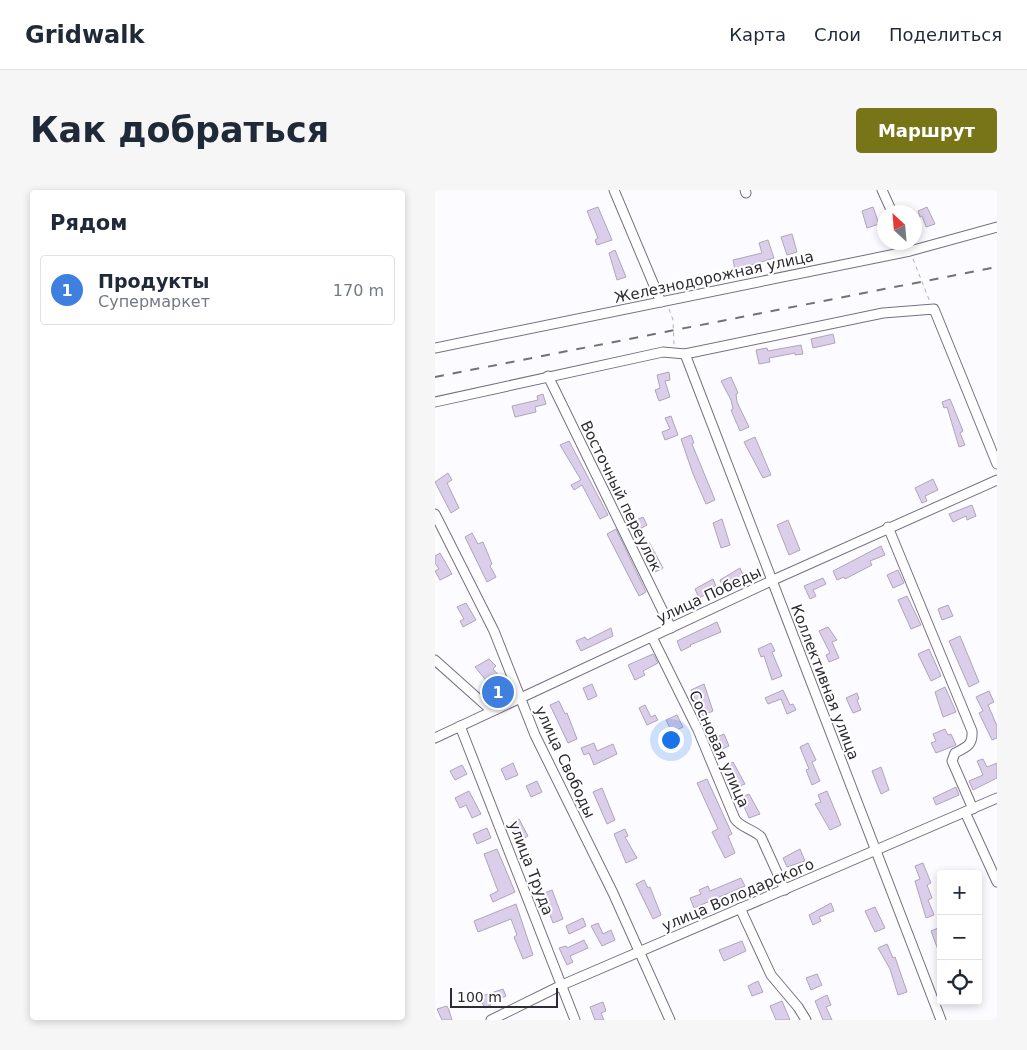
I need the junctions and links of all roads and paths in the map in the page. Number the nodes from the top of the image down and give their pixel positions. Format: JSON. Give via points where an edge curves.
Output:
{"nodes":[{"id":1,"x":614,"y":190,"type":"edge"},
{"id":2,"x":882,"y":190,"type":"edge"},
{"id":3,"x":889,"y":205,"type":"edge"},
{"id":4,"x":997,"y":227,"type":"edge"},
{"id":5,"x":922,"y":244,"type":"edge"},
{"id":6,"x":895,"y":250,"type":"edge"},
{"id":7,"x":909,"y":250,"type":"edge"},
{"id":8,"x":661,"y":302,"type":"junction"},
{"id":9,"x":934,"y":309,"type":"junction"},
{"id":10,"x":435,"y":348,"type":"edge"},
{"id":11,"x":680,"y":353,"type":"junction"},
{"id":12,"x":547,"y":376,"type":"junction"},
{"id":13,"x":435,"y":402,"type":"edge"},
{"id":14,"x":997,"y":464,"type":"edge"},
{"id":15,"x":997,"y":480,"type":"edge"},
{"id":16,"x":435,"y":514,"type":"edge"},
{"id":17,"x":888,"y":527,"type":"junction"},
{"id":18,"x":771,"y":580,"type":"junction"},
{"id":19,"x":671,"y":628,"type":"junction"},
{"id":20,"x":652,"y":637,"type":"junction"},
{"id":21,"x":435,"y":660,"type":"edge"},
{"id":22,"x":521,"y":698,"type":"junction"},
{"id":23,"x":492,"y":711,"type":"junction"},
{"id":24,"x":460,"y":726,"type":"junction"},
{"id":25,"x":435,"y":738,"type":"edge"},
{"id":26,"x":997,"y":798,"type":"edge"},
{"id":27,"x":969,"y":810,"type":"junction"},
{"id":28,"x":876,"y":852,"type":"junction"},
{"id":29,"x":997,"y":882,"type":"edge"},
{"id":30,"x":785,"y":890,"type":"junction"},
{"id":31,"x":740,"y":908,"type":"junction"},
{"id":32,"x":641,"y":952,"type":"junction"},
{"id":33,"x":562,"y":985,"type":"junction"},
{"id":34,"x":491,"y":1020,"type":"edge"},
{"id":35,"x":575,"y":1020,"type":"edge"},
{"id":36,"x":671,"y":1020,"type":"edge"},
{"id":37,"x":806,"y":1020,"type":"edge"},
{"id":38,"x":941,"y":1020,"type":"edge"}],
"edges":[{"from":1,"to":8,"type":"street"},
{"from":2,"to":3,"type":"street"},
{"from":4,"to":5,"type":"street","name":"Железнодорожная улица"},
{"from":6,"to":8,"type":"street","name":"Железнодорожная улица"},
{"from":7,"to":9,"type":"path"},
{"from":8,"to":10,"type":"street","name":"Железнодорожная улица"},
{"from":8,"to":11,"type":"path","via":[[668,307],[673,320]]},
{"from":9,"to":11,"type":"street","via":[[883,313]]},
{"from":9,"to":14,"type":"street"},
{"from":11,"to":12,"type":"street","via":[[663,352]]},
{"from":11,"to":18,"type":"street","name":"Коллективная улица"},
{"from":12,"to":13,"type":"street"},
{"from":12,"to":19,"type":"street","name":"Восточный переулок"},
{"from":15,"to":17,"type":"street","name":"улица Победы"},
{"from":16,"to":22,"type":"street","name":"улица Свободы","via":[[494,631]]},
{"from":17,"to":18,"type":"street","name":"улица Победы"},
{"from":17,"to":27,"type":"street","via":[[972,731],[973,740],[969,746],[955,753],[952,761]]},
{"from":18,"to":19,"type":"street","name":"улица Победы"},
{"from":18,"to":28,"type":"street","name":"Коллективная улица"},
{"from":19,"to":20,"type":"street","name":"улица Победы"},
{"from":20,"to":22,"type":"street","name":"улица Победы"},
{"from":20,"to":30,"type":"street","name":"Сосновая улица","via":[[698,730],[735,819],[761,837]]},
{"from":21,"to":23,"type":"street"},
{"from":22,"to":23,"type":"street","name":"улица Победы"},
{"from":22,"to":32,"type":"street","name":"улица Свободы","via":[[535,735]]},
{"from":23,"to":24,"type":"street","name":"улица Победы"},
{"from":24,"to":25,"type":"street","name":"улица Победы"},
{"from":24,"to":33,"type":"street","name":"улица Труда"},
{"from":26,"to":27,"type":"street","name":"улица Володарского"},
{"from":27,"to":28,"type":"street","name":"улица Володарского"},
{"from":27,"to":29,"type":"street"},
{"from":28,"to":30,"type":"street","name":"улица Володарского"},
{"from":28,"to":38,"type":"street","name":"Коллективная улица"},
{"from":30,"to":31,"type":"street","name":"улица Володарского"},
{"from":31,"to":32,"type":"street","name":"улица Володарского"},
{"from":31,"to":37,"type":"street","via":[[771,975]]},
{"from":32,"to":33,"type":"street","name":"улица Володарского"},
{"from":32,"to":36,"type":"street","name":"улица Свободы"},
{"from":33,"to":34,"type":"street","name":"улица Володарского"},
{"from":33,"to":35,"type":"street","name":"улица Труда"}]}
